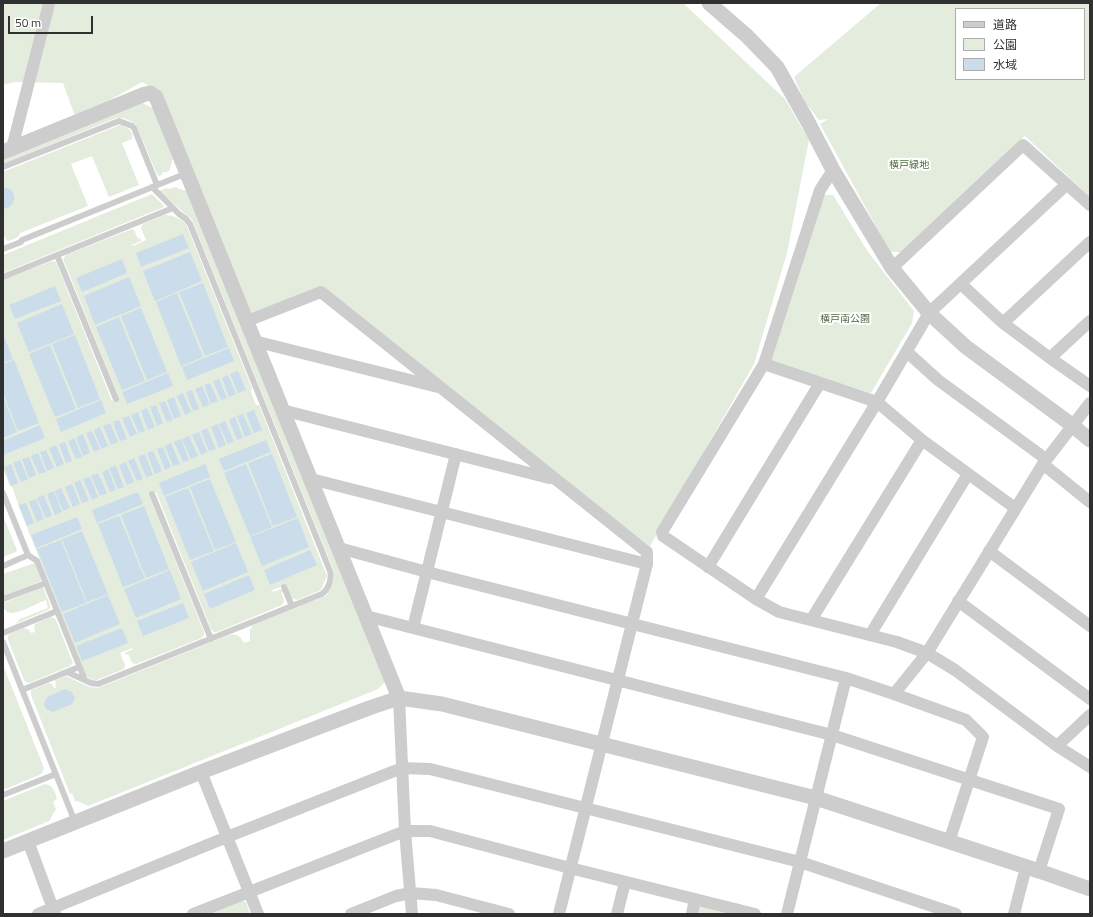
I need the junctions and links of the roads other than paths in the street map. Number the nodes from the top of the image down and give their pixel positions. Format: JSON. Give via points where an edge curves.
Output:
{"nodes":[{"id":1,"x":48,"y":3,"type":"edge"},
{"id":2,"x":709,"y":3,"type":"edge"},
{"id":3,"x":8,"y":150,"type":"edge"},
{"id":4,"x":3,"y":167,"type":"edge"},
{"id":5,"x":833,"y":170,"type":"junction"},
{"id":6,"x":187,"y":173,"type":"junction"},
{"id":7,"x":1067,"y":184,"type":"junction"},
{"id":8,"x":154,"y":186,"type":"junction"},
{"id":9,"x":1090,"y":205,"type":"edge"},
{"id":10,"x":173,"y":208,"type":"junction"},
{"id":11,"x":1090,"y":242,"type":"edge"},
{"id":12,"x":3,"y":249,"type":"edge"},
{"id":13,"x":57,"y":255,"type":"junction"},
{"id":14,"x":892,"y":268,"type":"junction"},
{"id":15,"x":3,"y":277,"type":"edge"},
{"id":16,"x":961,"y":284,"type":"junction"},
{"id":17,"x":929,"y":313,"type":"junction"},
{"id":18,"x":247,"y":321,"type":"junction"},
{"id":19,"x":1090,"y":321,"type":"edge"},
{"id":20,"x":1003,"y":323,"type":"junction"},
{"id":21,"x":254,"y":341,"type":"junction"},
{"id":22,"x":907,"y":352,"type":"junction"},
{"id":23,"x":1050,"y":358,"type":"junction"},
{"id":24,"x":764,"y":364,"type":"junction"},
{"id":25,"x":820,"y":383,"type":"junction"},
{"id":26,"x":1090,"y":386,"type":"edge"},
{"id":27,"x":442,"y":389,"type":"junction"},
{"id":28,"x":116,"y":399,"type":"dead end"},
{"id":29,"x":877,"y":402,"type":"junction"},
{"id":30,"x":1090,"y":403,"type":"edge"},
{"id":31,"x":282,"y":410,"type":"junction"},
{"id":32,"x":1072,"y":426,"type":"junction"},
{"id":33,"x":922,"y":440,"type":"junction"},
{"id":34,"x":1090,"y":440,"type":"edge"},
{"id":35,"x":456,"y":454,"type":"junction"},
{"id":36,"x":1044,"y":461,"type":"junction"},
{"id":37,"x":968,"y":474,"type":"junction"},
{"id":38,"x":311,"y":479,"type":"junction"},
{"id":39,"x":554,"y":479,"type":"junction"},
{"id":40,"x":3,"y":493,"type":"edge"},
{"id":41,"x":152,"y":494,"type":"dead end"},
{"id":42,"x":1090,"y":502,"type":"edge"},
{"id":43,"x":1015,"y":508,"type":"junction"},
{"id":44,"x":442,"y":512,"type":"junction"},
{"id":45,"x":339,"y":548,"type":"junction"},
{"id":46,"x":989,"y":551,"type":"junction"},
{"id":47,"x":28,"y":555,"type":"junction"},
{"id":48,"x":648,"y":564,"type":"junction"},
{"id":49,"x":3,"y":566,"type":"edge"},
{"id":50,"x":708,"y":567,"type":"junction"},
{"id":51,"x":427,"y":572,"type":"junction"},
{"id":52,"x":46,"y":583,"type":"junction"},
{"id":53,"x":284,"y":587,"type":"dead end"},
{"id":54,"x":3,"y":599,"type":"edge"},
{"id":55,"x":756,"y":599,"type":"junction"},
{"id":56,"x":958,"y":601,"type":"junction"},
{"id":57,"x":292,"y":606,"type":"junction"},
{"id":58,"x":57,"y":611,"type":"junction"},
{"id":59,"x":366,"y":616,"type":"junction"},
{"id":60,"x":811,"y":620,"type":"junction"},
{"id":61,"x":632,"y":624,"type":"junction"},
{"id":62,"x":1090,"y":626,"type":"edge"},
{"id":63,"x":413,"y":628,"type":"junction"},
{"id":64,"x":3,"y":633,"type":"edge"},
{"id":65,"x":870,"y":636,"type":"junction"},
{"id":66,"x":212,"y":638,"type":"junction"},
{"id":67,"x":3,"y":642,"type":"edge"},
{"id":68,"x":927,"y":653,"type":"junction"},
{"id":69,"x":79,"y":667,"type":"junction"},
{"id":70,"x":67,"y":672,"type":"junction"},
{"id":71,"x":846,"y":678,"type":"junction"},
{"id":72,"x":85,"y":680,"type":"junction"},
{"id":73,"x":618,"y":681,"type":"junction"},
{"id":74,"x":22,"y":690,"type":"junction"},
{"id":75,"x":894,"y":694,"type":"junction"},
{"id":76,"x":399,"y":698,"type":"junction"},
{"id":77,"x":1090,"y":699,"type":"edge"},
{"id":78,"x":1090,"y":715,"type":"edge"},
{"id":79,"x":832,"y":735,"type":"junction"},
{"id":80,"x":602,"y":744,"type":"junction"},
{"id":81,"x":1057,"y":746,"type":"junction"},
{"id":82,"x":1090,"y":767,"type":"edge"},
{"id":83,"x":402,"y":768,"type":"junction"},
{"id":84,"x":201,"y":772,"type":"junction"},
{"id":85,"x":56,"y":774,"type":"junction"},
{"id":86,"x":969,"y":779,"type":"junction"},
{"id":87,"x":3,"y":795,"type":"edge"},
{"id":88,"x":816,"y":798,"type":"junction"},
{"id":89,"x":586,"y":809,"type":"junction"},
{"id":90,"x":75,"y":822,"type":"junction"},
{"id":91,"x":406,"y":830,"type":"junction"},
{"id":92,"x":227,"y":837,"type":"junction"},
{"id":93,"x":28,"y":841,"type":"junction"},
{"id":94,"x":949,"y":842,"type":"junction"},
{"id":95,"x":3,"y":851,"type":"edge"},
{"id":96,"x":800,"y":862,"type":"junction"},
{"id":97,"x":570,"y":868,"type":"junction"},
{"id":98,"x":1033,"y":869,"type":"junction"},
{"id":99,"x":625,"y":882,"type":"junction"},
{"id":100,"x":1090,"y":889,"type":"edge"},
{"id":101,"x":249,"y":892,"type":"junction"},
{"id":102,"x":410,"y":893,"type":"junction"},
{"id":103,"x":695,"y":899,"type":"junction"},
{"id":104,"x":54,"y":911,"type":"edge"},
{"id":105,"x":38,"y":914,"type":"edge"},
{"id":106,"x":193,"y":914,"type":"edge"},
{"id":107,"x":258,"y":914,"type":"edge"},
{"id":108,"x":351,"y":914,"type":"edge"},
{"id":109,"x":412,"y":914,"type":"edge"},
{"id":110,"x":509,"y":914,"type":"edge"},
{"id":111,"x":559,"y":914,"type":"edge"},
{"id":112,"x":617,"y":914,"type":"edge"},
{"id":113,"x":692,"y":914,"type":"edge"},
{"id":114,"x":755,"y":914,"type":"edge"},
{"id":115,"x":786,"y":914,"type":"edge"},
{"id":116,"x":956,"y":914,"type":"edge"},
{"id":117,"x":1014,"y":914,"type":"edge"}],
"edges":[{"from":1,"to":3,"type":"street"},
{"from":2,"to":5,"type":"street","via":[[747,36],[777,67]]},
{"from":3,"to":6,"type":"street","via":[[150,93],[156,97]]},
{"from":4,"to":8,"type":"lane","via":[[119,121],[134,128]]},
{"from":5,"to":14,"type":"street"},
{"from":5,"to":24,"type":"street","via":[[820,190]]},
{"from":6,"to":8,"type":"lane"},
{"from":6,"to":18,"type":"street"},
{"from":7,"to":9,"type":"street"},
{"from":7,"to":14,"type":"street","via":[[1023,145]]},
{"from":7,"to":16,"type":"street"},
{"from":8,"to":10,"type":"lane"},
{"from":8,"to":12,"type":"lane"},
{"from":10,"to":13,"type":"lane"},
{"from":10,"to":57,"type":"lane","via":[[190,224],[330,571],[331,578],[325,592]]},
{"from":11,"to":20,"type":"street"},
{"from":13,"to":15,"type":"lane"},
{"from":13,"to":28,"type":"lane"},
{"from":14,"to":17,"type":"street"},
{"from":16,"to":17,"type":"street"},
{"from":16,"to":20,"type":"street"},
{"from":17,"to":22,"type":"street"},
{"from":17,"to":32,"type":"street","via":[[966,347]]},
{"from":18,"to":21,"type":"street"},
{"from":18,"to":27,"type":"street","via":[[321,292]]},
{"from":19,"to":23,"type":"street"},
{"from":20,"to":23,"type":"street"},
{"from":21,"to":27,"type":"street"},
{"from":21,"to":31,"type":"street"},
{"from":22,"to":29,"type":"street"},
{"from":22,"to":36,"type":"street","via":[[938,380]]},
{"from":23,"to":26,"type":"street"},
{"from":24,"to":25,"type":"street"},
{"from":24,"to":50,"type":"street","via":[[662,532],[662,536]]},
{"from":25,"to":29,"type":"street"},
{"from":25,"to":50,"type":"street"},
{"from":27,"to":39,"type":"street"},
{"from":29,"to":33,"type":"street"},
{"from":29,"to":55,"type":"street"},
{"from":30,"to":32,"type":"street"},
{"from":31,"to":35,"type":"street"},
{"from":31,"to":38,"type":"street"},
{"from":32,"to":34,"type":"street"},
{"from":32,"to":36,"type":"street"},
{"from":33,"to":37,"type":"street"},
{"from":33,"to":60,"type":"street"},
{"from":35,"to":39,"type":"street"},
{"from":35,"to":44,"type":"street"},
{"from":36,"to":42,"type":"street"},
{"from":36,"to":43,"type":"street"},
{"from":37,"to":43,"type":"street"},
{"from":37,"to":65,"type":"street"},
{"from":38,"to":44,"type":"street"},
{"from":38,"to":45,"type":"street"},
{"from":39,"to":48,"type":"street","via":[[647,552]]},
{"from":40,"to":47,"type":"lane"},
{"from":41,"to":66,"type":"lane"},
{"from":43,"to":46,"type":"street"},
{"from":44,"to":48,"type":"street"},
{"from":44,"to":51,"type":"street"},
{"from":45,"to":51,"type":"street"},
{"from":45,"to":59,"type":"street"},
{"from":46,"to":56,"type":"street"},
{"from":46,"to":62,"type":"street"},
{"from":47,"to":49,"type":"lane"},
{"from":47,"to":52,"type":"lane","via":[[37,561]]},
{"from":48,"to":61,"type":"street"},
{"from":50,"to":55,"type":"street"},
{"from":51,"to":61,"type":"street"},
{"from":51,"to":63,"type":"street"},
{"from":52,"to":54,"type":"lane"},
{"from":52,"to":58,"type":"lane"},
{"from":53,"to":57,"type":"lane"},
{"from":55,"to":60,"type":"street","via":[[779,612]]},
{"from":56,"to":68,"type":"street"},
{"from":56,"to":77,"type":"street"},
{"from":57,"to":66,"type":"lane"},
{"from":58,"to":64,"type":"lane"},
{"from":58,"to":69,"type":"lane"},
{"from":59,"to":63,"type":"street"},
{"from":59,"to":76,"type":"street"},
{"from":60,"to":65,"type":"street"},
{"from":61,"to":71,"type":"street"},
{"from":61,"to":73,"type":"street"},
{"from":63,"to":73,"type":"street"},
{"from":65,"to":68,"type":"street"},
{"from":66,"to":72,"type":"lane","via":[[98,684]]},
{"from":67,"to":74,"type":"lane"},
{"from":68,"to":75,"type":"street"},
{"from":68,"to":81,"type":"street","via":[[955,670]]},
{"from":69,"to":70,"type":"lane"},
{"from":69,"to":72,"type":"lane"},
{"from":70,"to":72,"type":"lane"},
{"from":70,"to":74,"type":"lane"},
{"from":71,"to":75,"type":"street"},
{"from":71,"to":79,"type":"street"},
{"from":73,"to":79,"type":"street"},
{"from":73,"to":80,"type":"street"},
{"from":74,"to":85,"type":"lane"},
{"from":75,"to":86,"type":"street","via":[[966,720],[983,736]]},
{"from":76,"to":80,"type":"street","via":[[442,704]]},
{"from":76,"to":83,"type":"street"},
{"from":76,"to":84,"type":"street"},
{"from":78,"to":81,"type":"street"},
{"from":79,"to":86,"type":"street"},
{"from":79,"to":88,"type":"street"},
{"from":80,"to":88,"type":"street"},
{"from":80,"to":89,"type":"street"},
{"from":81,"to":82,"type":"street"},
{"from":83,"to":89,"type":"street","via":[[430,769]]},
{"from":83,"to":91,"type":"street"},
{"from":83,"to":92,"type":"street"},
{"from":84,"to":90,"type":"street"},
{"from":84,"to":92,"type":"street"},
{"from":85,"to":87,"type":"lane"},
{"from":85,"to":90,"type":"lane"},
{"from":86,"to":94,"type":"street"},
{"from":86,"to":98,"type":"street","via":[[1059,809]]},
{"from":88,"to":94,"type":"street"},
{"from":88,"to":96,"type":"street"},
{"from":89,"to":96,"type":"street"},
{"from":89,"to":97,"type":"street"},
{"from":90,"to":93,"type":"street"},
{"from":91,"to":97,"type":"street","via":[[430,831]]},
{"from":91,"to":101,"type":"street"},
{"from":91,"to":102,"type":"street"},
{"from":92,"to":101,"type":"street"},
{"from":92,"to":104,"type":"street"},
{"from":93,"to":95,"type":"street"},
{"from":93,"to":104,"type":"street"},
{"from":94,"to":98,"type":"street"},
{"from":96,"to":115,"type":"street"},
{"from":96,"to":116,"type":"street"},
{"from":97,"to":99,"type":"street"},
{"from":97,"to":111,"type":"street"},
{"from":98,"to":100,"type":"street"},
{"from":98,"to":117,"type":"street"},
{"from":99,"to":103,"type":"street"},
{"from":99,"to":112,"type":"street"},
{"from":101,"to":106,"type":"street"},
{"from":101,"to":107,"type":"street"},
{"from":102,"to":108,"type":"street"},
{"from":102,"to":109,"type":"street"},
{"from":102,"to":110,"type":"street","via":[[436,895]]},
{"from":103,"to":113,"type":"street"},
{"from":103,"to":114,"type":"street"},
{"from":104,"to":105,"type":"street"}]}
